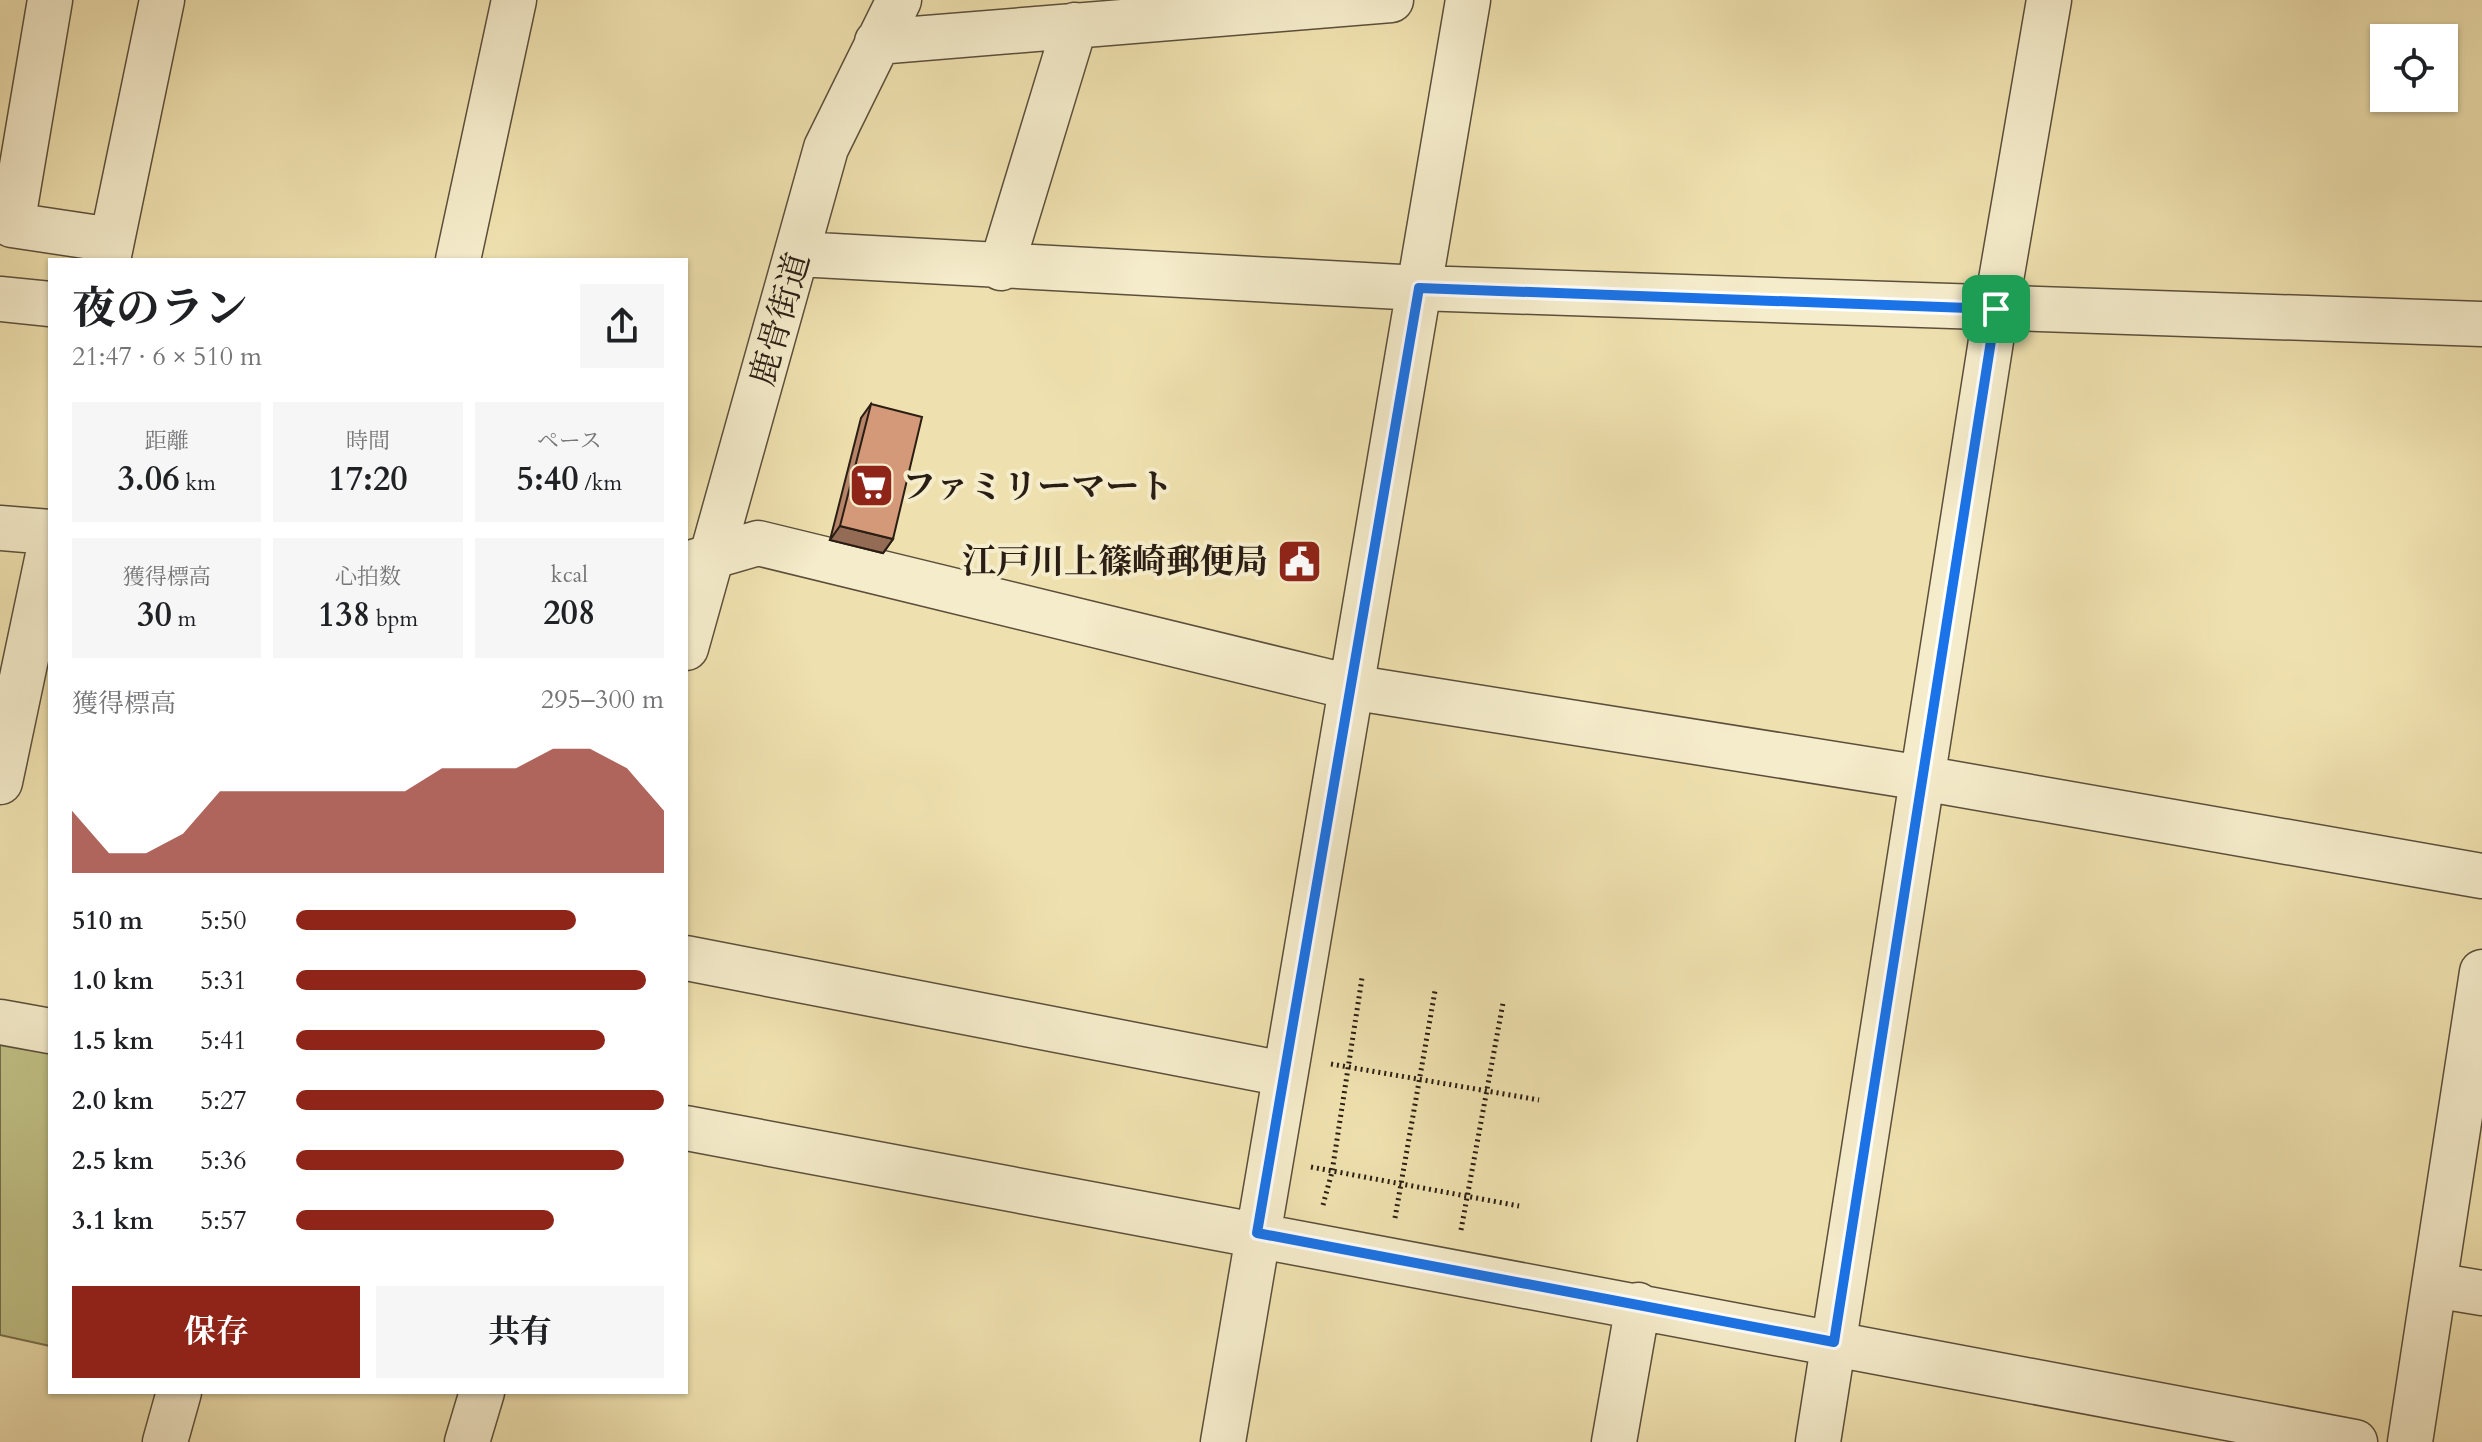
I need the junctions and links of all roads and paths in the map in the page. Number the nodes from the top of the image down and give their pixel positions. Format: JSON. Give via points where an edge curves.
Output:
{"nodes":[{"id":1,"x":50,"y":0,"type":"edge"},
{"id":2,"x":162,"y":0,"type":"edge"},
{"id":3,"x":514,"y":0,"type":"edge"},
{"id":4,"x":899,"y":0,"type":"edge"},
{"id":5,"x":1391,"y":0,"type":"edge"},
{"id":6,"x":1468,"y":0,"type":"edge"},
{"id":7,"x":2049,"y":0,"type":"edge"},
{"id":8,"x":1075,"y":25,"type":"junction"},
{"id":9,"x":877,"y":42,"type":"junction"},
{"id":10,"x":110,"y":250,"type":"edge"},
{"id":11,"x":798,"y":254,"type":"junction"},
{"id":12,"x":458,"y":258,"type":"edge"},
{"id":13,"x":1001,"y":268,"type":"junction"},
{"id":14,"x":1419,"y":288,"type":"junction"},
{"id":15,"x":0,"y":299,"type":"edge"},
{"id":16,"x":48,"y":304,"type":"edge"},
{"id":17,"x":1996,"y":309,"type":"junction"},
{"id":18,"x":2482,"y":324,"type":"edge"},
{"id":19,"x":0,"y":528,"type":"edge"},
{"id":20,"x":48,"y":532,"type":"edge"},
{"id":21,"x":48,"y":554,"type":"edge"},
{"id":22,"x":699,"y":560,"type":"edge"},
{"id":23,"x":688,"y":634,"type":"edge"},
{"id":24,"x":1350,"y":687,"type":"junction"},
{"id":25,"x":1922,"y":778,"type":"junction"},
{"id":26,"x":0,"y":782,"type":"edge"},
{"id":27,"x":2482,"y":876,"type":"edge"},
{"id":28,"x":688,"y":958,"type":"edge"},
{"id":29,"x":2482,"y":972,"type":"edge"},
{"id":30,"x":1362,"y":978,"type":"dead end"},
{"id":31,"x":1435,"y":991,"type":"dead end"},
{"id":32,"x":1503,"y":1003,"type":"dead end"},
{"id":33,"x":0,"y":1022,"type":"edge"},
{"id":34,"x":48,"y":1031,"type":"edge"},
{"id":35,"x":1348,"y":1067,"type":"junction"},
{"id":36,"x":1304,"y":1068,"type":"junction"},
{"id":37,"x":2475,"y":1071,"type":"edge"},
{"id":38,"x":1419,"y":1080,"type":"junction"},
{"id":39,"x":1487,"y":1091,"type":"junction"},
{"id":40,"x":1539,"y":1100,"type":"dead end"},
{"id":41,"x":688,"y":1128,"type":"edge"},
{"id":42,"x":1303,"y":1165,"type":"dead end"},
{"id":43,"x":1332,"y":1172,"type":"junction"},
{"id":44,"x":1400,"y":1185,"type":"junction"},
{"id":45,"x":2466,"y":1188,"type":"edge"},
{"id":46,"x":1467,"y":1196,"type":"junction"},
{"id":47,"x":1519,"y":1206,"type":"dead end"},
{"id":48,"x":1322,"y":1207,"type":"dead end"},
{"id":49,"x":1394,"y":1225,"type":"dead end"},
{"id":50,"x":1257,"y":1233,"type":"junction"},
{"id":51,"x":1459,"y":1241,"type":"dead end"},
{"id":52,"x":2434,"y":1285,"type":"junction"},
{"id":53,"x":2482,"y":1293,"type":"edge"},
{"id":54,"x":1638,"y":1305,"type":"junction"},
{"id":55,"x":1834,"y":1342,"type":"junction"},
{"id":56,"x":178,"y":1394,"type":"edge"},
{"id":57,"x":481,"y":1394,"type":"edge"},
{"id":58,"x":165,"y":1442,"type":"edge"},
{"id":59,"x":467,"y":1442,"type":"edge"},
{"id":60,"x":1223,"y":1442,"type":"edge"},
{"id":61,"x":1614,"y":1442,"type":"edge"},
{"id":62,"x":1818,"y":1442,"type":"edge"},
{"id":63,"x":2355,"y":1442,"type":"edge"},
{"id":64,"x":2410,"y":1442,"type":"edge"}],
"edges":[{"from":1,"to":10,"type":"street","via":[[12,225]]},
{"from":2,"to":10,"type":"street"},
{"from":3,"to":12,"type":"street"},
{"from":4,"to":9,"type":"street","name":"鹿骨街道"},
{"from":5,"to":8,"type":"street"},
{"from":6,"to":14,"type":"street"},
{"from":7,"to":17,"type":"street"},
{"from":8,"to":9,"type":"street"},
{"from":8,"to":13,"type":"street"},
{"from":9,"to":11,"type":"street","name":"鹿骨街道","via":[[826,148]]},
{"from":11,"to":13,"type":"street"},
{"from":11,"to":22,"type":"street","name":"鹿骨街道"},
{"from":13,"to":14,"type":"street"},
{"from":14,"to":17,"type":"street"},
{"from":14,"to":24,"type":"street"},
{"from":15,"to":16,"type":"street"},
{"from":17,"to":18,"type":"street"},
{"from":17,"to":25,"type":"street"},
{"from":19,"to":20,"type":"street"},
{"from":21,"to":26,"type":"street"},
{"from":22,"to":23,"type":"street","name":"鹿骨街道"},
{"from":22,"to":24,"type":"street","via":[[758,543]]},
{"from":24,"to":25,"type":"street"},
{"from":24,"to":36,"type":"street"},
{"from":25,"to":27,"type":"street"},
{"from":25,"to":55,"type":"street"},
{"from":28,"to":36,"type":"street"},
{"from":29,"to":37,"type":"street"},
{"from":30,"to":35,"type":"path"},
{"from":31,"to":38,"type":"path"},
{"from":32,"to":39,"type":"path"},
{"from":33,"to":34,"type":"street"},
{"from":35,"to":36,"type":"path"},
{"from":35,"to":38,"type":"path"},
{"from":35,"to":43,"type":"path"},
{"from":36,"to":50,"type":"street"},
{"from":37,"to":45,"type":"street"},
{"from":38,"to":39,"type":"path"},
{"from":38,"to":44,"type":"path"},
{"from":39,"to":40,"type":"path"},
{"from":39,"to":46,"type":"path"},
{"from":41,"to":50,"type":"street"},
{"from":42,"to":43,"type":"path"},
{"from":43,"to":44,"type":"path"},
{"from":43,"to":48,"type":"path"},
{"from":44,"to":46,"type":"path"},
{"from":44,"to":49,"type":"path"},
{"from":45,"to":52,"type":"street"},
{"from":46,"to":47,"type":"path"},
{"from":46,"to":51,"type":"path"},
{"from":50,"to":54,"type":"street"},
{"from":50,"to":60,"type":"street"},
{"from":52,"to":53,"type":"street"},
{"from":52,"to":64,"type":"street"},
{"from":54,"to":55,"type":"street"},
{"from":54,"to":61,"type":"street"},
{"from":55,"to":62,"type":"street"},
{"from":55,"to":63,"type":"street"},
{"from":56,"to":58,"type":"street"},
{"from":57,"to":59,"type":"street"}]}
